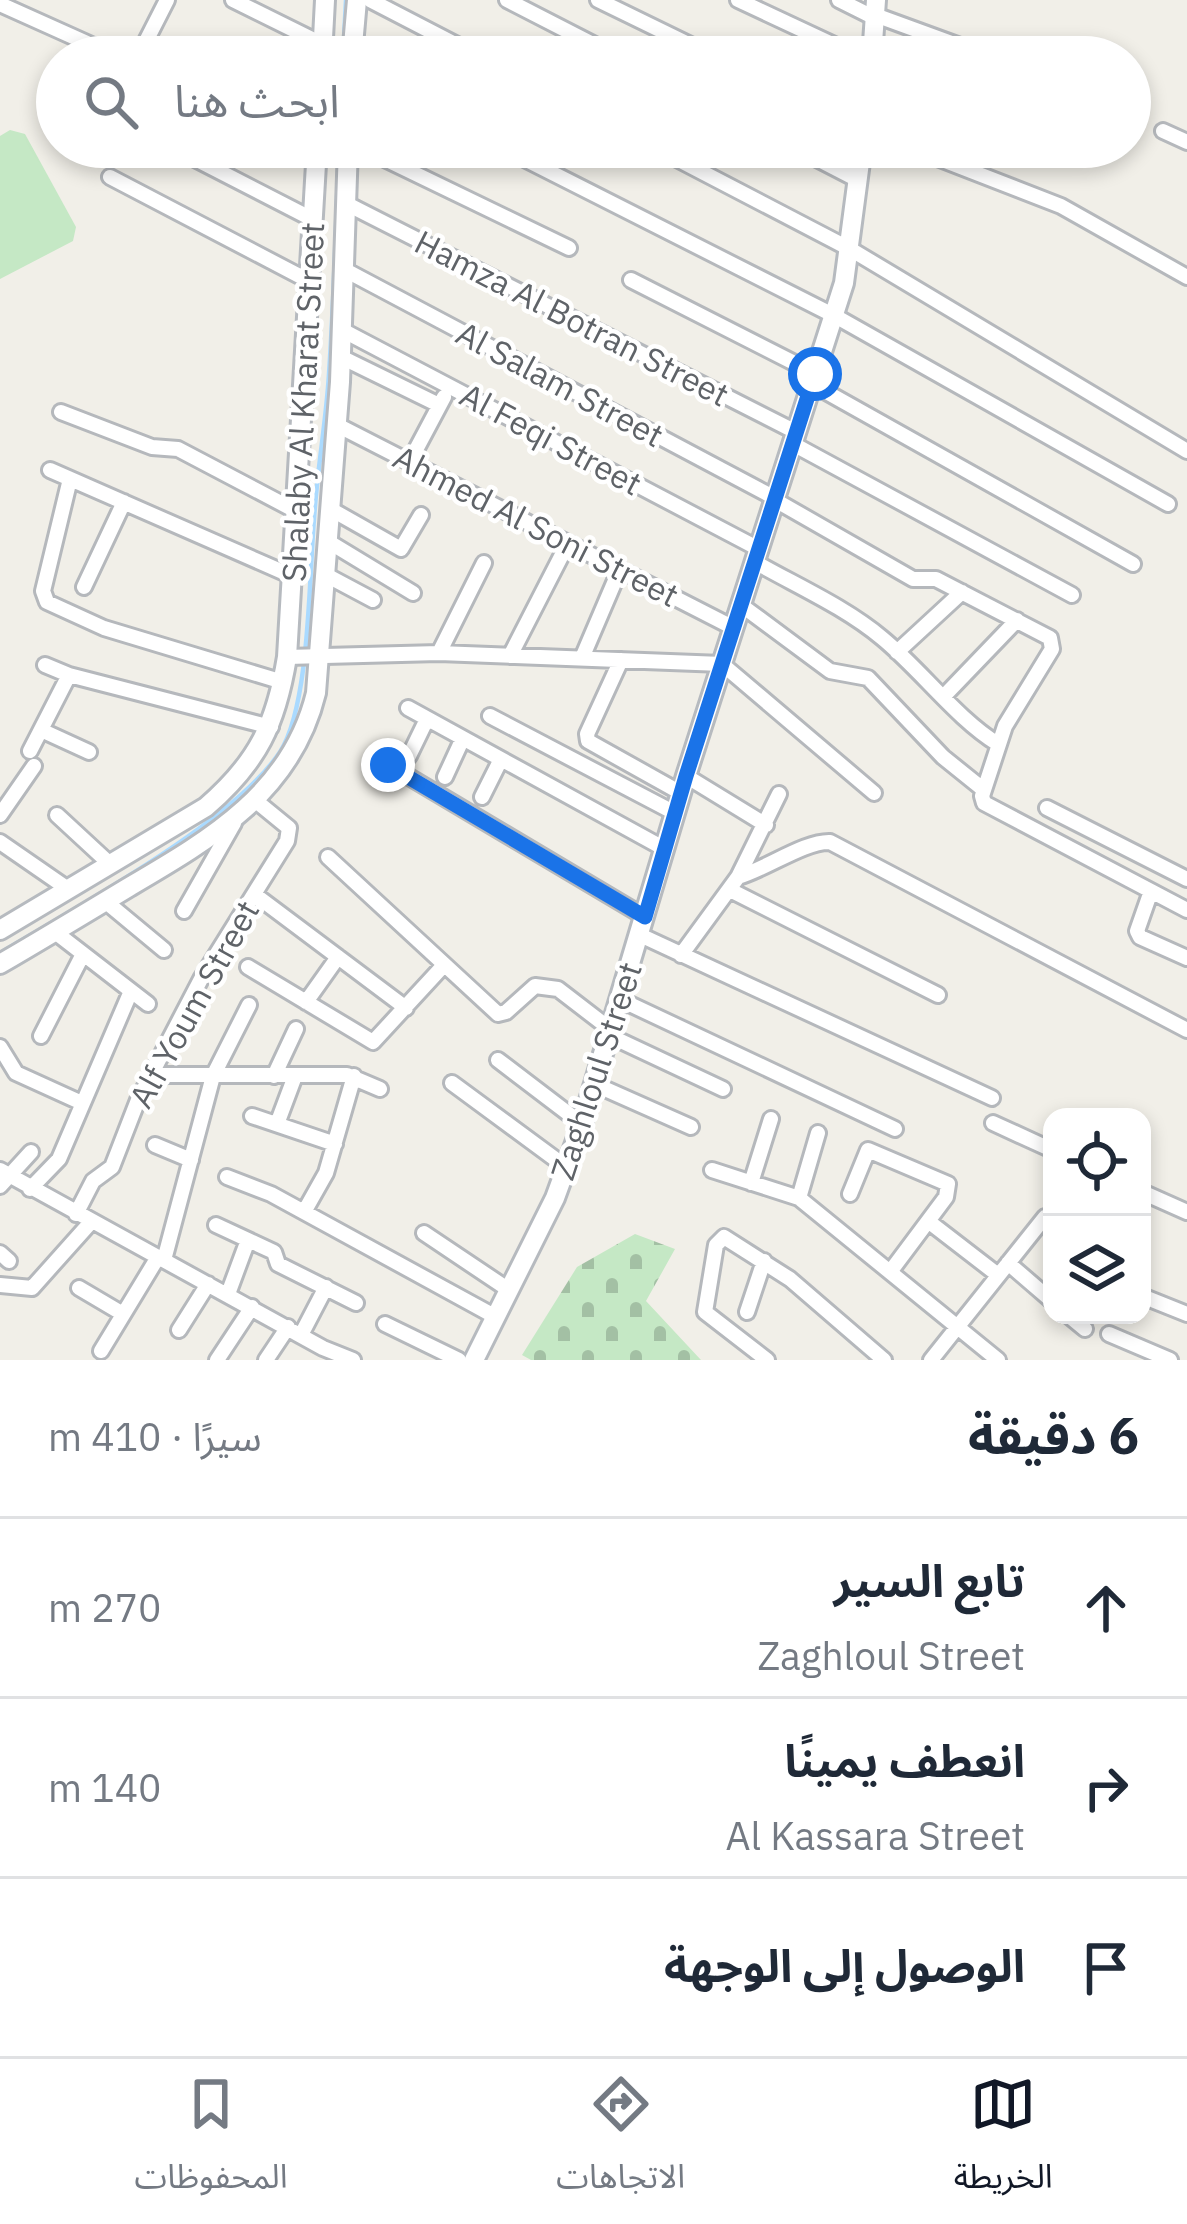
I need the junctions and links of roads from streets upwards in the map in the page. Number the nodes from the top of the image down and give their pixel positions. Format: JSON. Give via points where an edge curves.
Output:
{"nodes":[{"id":1,"x":167,"y":0,"type":"edge"},
{"id":2,"x":233,"y":0,"type":"edge"},
{"id":3,"x":325,"y":0,"type":"edge"},
{"id":4,"x":357,"y":0,"type":"edge"},
{"id":5,"x":370,"y":0,"type":"edge"},
{"id":6,"x":507,"y":0,"type":"edge"},
{"id":7,"x":598,"y":0,"type":"edge"},
{"id":8,"x":738,"y":0,"type":"edge"},
{"id":9,"x":839,"y":0,"type":"edge"},
{"id":10,"x":0,"y":4,"type":"edge"},
{"id":11,"x":876,"y":11,"type":"edge"},
{"id":12,"x":71,"y":36,"type":"edge"},
{"id":13,"x":149,"y":36,"type":"edge"},
{"id":14,"x":297,"y":36,"type":"edge"},
{"id":15,"x":323,"y":36,"type":"edge"},
{"id":16,"x":354,"y":36,"type":"edge"},
{"id":17,"x":439,"y":36,"type":"edge"},
{"id":18,"x":577,"y":36,"type":"edge"},
{"id":19,"x":672,"y":36,"type":"edge"},
{"id":20,"x":815,"y":36,"type":"edge"},
{"id":21,"x":938,"y":36,"type":"edge"},
{"id":22,"x":1163,"y":130,"type":"dead end"},
{"id":23,"x":1187,"y":142,"type":"edge"},
{"id":24,"x":213,"y":168,"type":"edge"},
{"id":25,"x":316,"y":168,"type":"edge"},
{"id":26,"x":348,"y":168,"type":"edge"},
{"id":27,"x":403,"y":168,"type":"edge"},
{"id":28,"x":542,"y":168,"type":"edge"},
{"id":29,"x":694,"y":168,"type":"edge"},
{"id":30,"x":835,"y":168,"type":"edge"},
{"id":31,"x":859,"y":168,"type":"edge"},
{"id":32,"x":963,"y":168,"type":"edge"},
{"id":33,"x":110,"y":177,"type":"dead end"},
{"id":34,"x":858,"y":180,"type":"junction"},
{"id":35,"x":347,"y":204,"type":"junction"},
{"id":36,"x":314,"y":220,"type":"junction"},
{"id":37,"x":569,"y":248,"type":"dead end"},
{"id":38,"x":850,"y":249,"type":"junction"},
{"id":39,"x":345,"y":270,"type":"junction"},
{"id":40,"x":1187,"y":277,"type":"edge"},
{"id":41,"x":632,"y":280,"type":"dead end"},
{"id":42,"x":310,"y":282,"type":"junction"},
{"id":43,"x":835,"y":316,"type":"junction"},
{"id":44,"x":343,"y":330,"type":"junction"},
{"id":45,"x":341,"y":357,"type":"junction"},
{"id":46,"x":814,"y":379,"type":"junction"},
{"id":47,"x":450,"y":385,"type":"junction"},
{"id":48,"x":439,"y":405,"type":"junction"},
{"id":49,"x":61,"y":412,"type":"dead end"},
{"id":50,"x":338,"y":425,"type":"junction"},
{"id":51,"x":795,"y":438,"type":"junction"},
{"id":52,"x":1187,"y":451,"type":"edge"},
{"id":53,"x":410,"y":461,"type":"junction"},
{"id":54,"x":50,"y":470,"type":"dead end"},
{"id":55,"x":70,"y":479,"type":"junction"},
{"id":56,"x":775,"y":499,"type":"junction"},
{"id":57,"x":124,"y":502,"type":"junction"},
{"id":58,"x":1168,"y":504,"type":"dead end"},
{"id":59,"x":332,"y":509,"type":"junction"},
{"id":60,"x":296,"y":511,"type":"junction"},
{"id":61,"x":421,"y":515,"type":"dead end"},
{"id":62,"x":329,"y":542,"type":"junction"},
{"id":63,"x":568,"y":543,"type":"junction"},
{"id":64,"x":757,"y":555,"type":"junction"},
{"id":65,"x":484,"y":563,"type":"dead end"},
{"id":66,"x":1133,"y":564,"type":"dead end"},
{"id":67,"x":620,"y":569,"type":"junction"},
{"id":68,"x":326,"y":575,"type":"junction"},
{"id":69,"x":292,"y":577,"type":"junction"},
{"id":70,"x":84,"y":587,"type":"dead end"},
{"id":71,"x":413,"y":592,"type":"dead end"},
{"id":72,"x":962,"y":592,"type":"junction"},
{"id":73,"x":1072,"y":595,"type":"dead end"},
{"id":74,"x":374,"y":600,"type":"dead end"},
{"id":75,"x":741,"y":605,"type":"junction"},
{"id":76,"x":1017,"y":620,"type":"junction"},
{"id":77,"x":734,"y":628,"type":"junction"},
{"id":78,"x":897,"y":652,"type":"junction"},
{"id":79,"x":439,"y":653,"type":"junction"},
{"id":80,"x":315,"y":654,"type":"junction"},
{"id":81,"x":291,"y":656,"type":"junction"},
{"id":82,"x":510,"y":656,"type":"junction"},
{"id":83,"x":582,"y":658,"type":"junction"},
{"id":84,"x":621,"y":660,"type":"junction"},
{"id":85,"x":722,"y":664,"type":"junction"},
{"id":86,"x":45,"y":665,"type":"dead end"},
{"id":87,"x":69,"y":675,"type":"junction"},
{"id":88,"x":283,"y":682,"type":"junction"},
{"id":89,"x":945,"y":695,"type":"junction"},
{"id":90,"x":408,"y":708,"type":"dead end"},
{"id":91,"x":490,"y":716,"type":"dead end"},
{"id":92,"x":427,"y":718,"type":"junction"},
{"id":93,"x":271,"y":728,"type":"junction"},
{"id":94,"x":41,"y":730,"type":"junction"},
{"id":95,"x":464,"y":738,"type":"junction"},
{"id":96,"x":998,"y":744,"type":"junction"},
{"id":97,"x":89,"y":752,"type":"dead end"},
{"id":98,"x":409,"y":756,"type":"dead end"},
{"id":99,"x":501,"y":759,"type":"junction"},
{"id":100,"x":388,"y":765,"type":"dead end"},
{"id":101,"x":445,"y":777,"type":"dead end"},
{"id":102,"x":984,"y":790,"type":"junction"},
{"id":103,"x":874,"y":793,"type":"dead end"},
{"id":104,"x":680,"y":794,"type":"junction"},
{"id":105,"x":779,"y":794,"type":"dead end"},
{"id":106,"x":482,"y":797,"type":"dead end"},
{"id":107,"x":256,"y":801,"type":"junction"},
{"id":108,"x":1047,"y":808,"type":"dead end"},
{"id":109,"x":0,"y":815,"type":"edge"},
{"id":110,"x":57,"y":815,"type":"dead end"},
{"id":111,"x":237,"y":818,"type":"junction"},
{"id":112,"x":766,"y":825,"type":"junction"},
{"id":113,"x":0,"y":842,"type":"edge"},
{"id":114,"x":664,"y":849,"type":"junction"},
{"id":115,"x":328,"y":857,"type":"dead end"},
{"id":116,"x":149,"y":861,"type":"junction"},
{"id":117,"x":110,"y":864,"type":"junction"},
{"id":118,"x":1187,"y":879,"type":"edge"},
{"id":119,"x":734,"y":884,"type":"junction"},
{"id":120,"x":68,"y":889,"type":"junction"},
{"id":121,"x":1151,"y":891,"type":"junction"},
{"id":122,"x":254,"y":894,"type":"junction"},
{"id":123,"x":105,"y":901,"type":"junction"},
{"id":124,"x":1187,"y":910,"type":"edge"},
{"id":125,"x":184,"y":911,"type":"dead end"},
{"id":126,"x":642,"y":926,"type":"junction"},
{"id":127,"x":0,"y":930,"type":"edge"},
{"id":128,"x":55,"y":932,"type":"junction"},
{"id":129,"x":164,"y":950,"type":"dead end"},
{"id":130,"x":83,"y":954,"type":"junction"},
{"id":131,"x":681,"y":955,"type":"junction"},
{"id":132,"x":338,"y":957,"type":"junction"},
{"id":133,"x":1187,"y":958,"type":"edge"},
{"id":134,"x":0,"y":964,"type":"edge"},
{"id":135,"x":444,"y":965,"type":"junction"},
{"id":136,"x":248,"y":968,"type":"dead end"},
{"id":137,"x":131,"y":992,"type":"junction"},
{"id":138,"x":938,"y":995,"type":"dead end"},
{"id":139,"x":620,"y":999,"type":"junction"},
{"id":140,"x":306,"y":1002,"type":"junction"},
{"id":141,"x":148,"y":1004,"type":"dead end"},
{"id":142,"x":248,"y":1005,"type":"dead end"},
{"id":143,"x":406,"y":1008,"type":"junction"},
{"id":144,"x":296,"y":1029,"type":"dead end"},
{"id":145,"x":1187,"y":1030,"type":"edge"},
{"id":146,"x":609,"y":1032,"type":"junction"},
{"id":147,"x":41,"y":1036,"type":"dead end"},
{"id":148,"x":0,"y":1047,"type":"edge"},
{"id":149,"x":498,"y":1060,"type":"dead end"},
{"id":150,"x":153,"y":1076,"type":"junction"},
{"id":151,"x":213,"y":1076,"type":"junction"},
{"id":152,"x":274,"y":1076,"type":"junction"},
{"id":153,"x":295,"y":1076,"type":"junction"},
{"id":154,"x":354,"y":1076,"type":"junction"},
{"id":155,"x":452,"y":1083,"type":"dead end"},
{"id":156,"x":594,"y":1084,"type":"junction"},
{"id":157,"x":380,"y":1089,"type":"dead end"},
{"id":158,"x":723,"y":1090,"type":"dead end"},
{"id":159,"x":992,"y":1098,"type":"dead end"},
{"id":160,"x":82,"y":1103,"type":"junction"},
{"id":161,"x":252,"y":1116,"type":"dead end"},
{"id":162,"x":772,"y":1119,"type":"dead end"},
{"id":163,"x":288,"y":1123,"type":"junction"},
{"id":164,"x":582,"y":1124,"type":"junction"},
{"id":165,"x":994,"y":1124,"type":"dead end"},
{"id":166,"x":691,"y":1127,"type":"dead end"},
{"id":167,"x":895,"y":1129,"type":"dead end"},
{"id":168,"x":818,"y":1133,"type":"dead end"},
{"id":169,"x":335,"y":1144,"type":"junction"},
{"id":170,"x":155,"y":1145,"type":"dead end"},
{"id":171,"x":1043,"y":1146,"type":"edge"},
{"id":172,"x":31,"y":1151,"type":"dead end"},
{"id":173,"x":191,"y":1160,"type":"junction"},
{"id":174,"x":566,"y":1167,"type":"junction"},
{"id":175,"x":712,"y":1170,"type":"dead end"},
{"id":176,"x":4,"y":1177,"type":"edge"},
{"id":177,"x":227,"y":1177,"type":"dead end"},
{"id":178,"x":751,"y":1183,"type":"junction"},
{"id":179,"x":30,"y":1189,"type":"junction"},
{"id":180,"x":850,"y":1194,"type":"dead end"},
{"id":181,"x":1151,"y":1196,"type":"edge"},
{"id":182,"x":799,"y":1198,"type":"junction"},
{"id":183,"x":304,"y":1212,"type":"junction"},
{"id":184,"x":1187,"y":1212,"type":"edge"},
{"id":185,"x":76,"y":1214,"type":"junction"},
{"id":186,"x":1043,"y":1219,"type":"edge"},
{"id":187,"x":928,"y":1221,"type":"junction"},
{"id":188,"x":91,"y":1222,"type":"junction"},
{"id":189,"x":216,"y":1225,"type":"dead end"},
{"id":190,"x":424,"y":1233,"type":"dead end"},
{"id":191,"x":248,"y":1240,"type":"junction"},
{"id":192,"x":161,"y":1259,"type":"junction"},
{"id":193,"x":764,"y":1261,"type":"junction"},
{"id":194,"x":1003,"y":1269,"type":"junction"},
{"id":195,"x":890,"y":1272,"type":"junction"},
{"id":196,"x":208,"y":1284,"type":"junction"},
{"id":197,"x":0,"y":1285,"type":"edge"},
{"id":198,"x":326,"y":1287,"type":"junction"},
{"id":199,"x":79,"y":1288,"type":"dead end"},
{"id":200,"x":509,"y":1290,"type":"junction"},
{"id":201,"x":228,"y":1294,"type":"junction"},
{"id":202,"x":1043,"y":1295,"type":"edge"},
{"id":203,"x":1151,"y":1300,"type":"edge"},
{"id":204,"x":356,"y":1303,"type":"dead end"},
{"id":205,"x":252,"y":1307,"type":"junction"},
{"id":206,"x":747,"y":1312,"type":"dead end"},
{"id":207,"x":123,"y":1314,"type":"junction"},
{"id":208,"x":1187,"y":1314,"type":"edge"},
{"id":209,"x":496,"y":1317,"type":"junction"},
{"id":210,"x":385,"y":1324,"type":"dead end"},
{"id":211,"x":1079,"y":1324,"type":"edge"},
{"id":212,"x":956,"y":1327,"type":"junction"},
{"id":213,"x":1085,"y":1329,"type":"dead end"},
{"id":214,"x":179,"y":1330,"type":"dead end"},
{"id":215,"x":294,"y":1331,"type":"junction"},
{"id":216,"x":1108,"y":1334,"type":"dead end"},
{"id":217,"x":101,"y":1351,"type":"dead end"},
{"id":218,"x":319,"y":1354,"type":"edge"},
{"id":219,"x":482,"y":1357,"type":"edge"},
{"id":220,"x":217,"y":1360,"type":"edge"},
{"id":221,"x":266,"y":1360,"type":"edge"},
{"id":222,"x":353,"y":1360,"type":"edge"},
{"id":223,"x":459,"y":1360,"type":"edge"},
{"id":224,"x":766,"y":1360,"type":"edge"},
{"id":225,"x":884,"y":1360,"type":"edge"},
{"id":226,"x":931,"y":1360,"type":"edge"},
{"id":227,"x":998,"y":1360,"type":"edge"},
{"id":228,"x":1171,"y":1360,"type":"edge"}],
"edges":[{"from":1,"to":13,"type":"street"},
{"from":2,"to":14,"type":"street"},
{"from":3,"to":15,"type":"street"},
{"from":4,"to":16,"type":"street"},
{"from":5,"to":17,"type":"street"},
{"from":6,"to":18,"type":"street"},
{"from":7,"to":19,"type":"street"},
{"from":8,"to":20,"type":"street"},
{"from":9,"to":11,"type":"street"},
{"from":10,"to":12,"type":"street"},
{"from":11,"to":21,"type":"street"},
{"from":22,"to":23,"type":"street"},
{"from":24,"to":36,"type":"street"},
{"from":25,"to":36,"type":"street","name":"Shalaby Al Kharat Street"},
{"from":26,"to":35,"type":"street","name":"Shalaby Al Kharat Street"},
{"from":27,"to":37,"type":"street"},
{"from":28,"to":43,"type":"street"},
{"from":29,"to":38,"type":"street"},
{"from":30,"to":34,"type":"street"},
{"from":31,"to":34,"type":"street","name":"Zaghloul Street"},
{"from":32,"to":40,"type":"street","via":[[1061,206]]},
{"from":33,"to":42,"type":"street"},
{"from":34,"to":38,"type":"street","name":"Zaghloul Street"},
{"from":35,"to":39,"type":"street","name":"Shalaby Al Kharat Street"},
{"from":35,"to":51,"type":"street","name":"Hamza Al Botran Street"},
{"from":36,"to":42,"type":"street","name":"Shalaby Al Kharat Street"},
{"from":38,"to":43,"type":"street","name":"Zaghloul Street"},
{"from":38,"to":52,"type":"street"},
{"from":39,"to":44,"type":"street","name":"Shalaby Al Kharat Street"},
{"from":39,"to":56,"type":"street","name":"Al Salam Street"},
{"from":41,"to":46,"type":"street"},
{"from":42,"to":60,"type":"street","name":"Shalaby Al Kharat Street"},
{"from":43,"to":46,"type":"street","name":"Zaghloul Street"},
{"from":43,"to":58,"type":"street"},
{"from":44,"to":45,"type":"street","name":"Shalaby Al Kharat Street"},
{"from":44,"to":47,"type":"street","name":"Al Feqi Street"},
{"from":45,"to":48,"type":"street"},
{"from":45,"to":50,"type":"street","name":"Shalaby Al Kharat Street"},
{"from":46,"to":51,"type":"street","name":"Zaghloul Street"},
{"from":46,"to":66,"type":"street"},
{"from":47,"to":48,"type":"street"},
{"from":47,"to":64,"type":"street","name":"Al Feqi Street"},
{"from":48,"to":53,"type":"street"},
{"from":49,"to":60,"type":"street","via":[[189,454]]},
{"from":50,"to":53,"type":"street","name":"Ahmed Al Soni Street"},
{"from":50,"to":59,"type":"street","name":"Shalaby Al Kharat Street"},
{"from":51,"to":56,"type":"street","name":"Zaghloul Street"},
{"from":51,"to":73,"type":"street","name":"Hamza Al Botran Street"},
{"from":53,"to":63,"type":"street","name":"Ahmed Al Soni Street"},
{"from":54,"to":55,"type":"street"},
{"from":55,"to":57,"type":"street"},
{"from":55,"to":88,"type":"street","via":[[47,602]]},
{"from":56,"to":64,"type":"street","name":"Zaghloul Street"},
{"from":56,"to":72,"type":"street","name":"Al Salam Street","via":[[913,579],[936,578]]},
{"from":57,"to":69,"type":"street"},
{"from":57,"to":70,"type":"street"},
{"from":59,"to":61,"type":"street","via":[[401,549]]},
{"from":59,"to":62,"type":"street","name":"Shalaby Al Kharat Street"},
{"from":60,"to":69,"type":"street","name":"Shalaby Al Kharat Street"},
{"from":62,"to":68,"type":"street","name":"Shalaby Al Kharat Street"},
{"from":62,"to":71,"type":"street"},
{"from":63,"to":67,"type":"street","name":"Ahmed Al Soni Street"},
{"from":63,"to":82,"type":"street"},
{"from":64,"to":75,"type":"street","name":"Zaghloul Street"},
{"from":64,"to":78,"type":"street","name":"Al Feqi Street"},
{"from":65,"to":79,"type":"street"},
{"from":67,"to":77,"type":"street","name":"Ahmed Al Soni Street"},
{"from":67,"to":83,"type":"street"},
{"from":68,"to":74,"type":"street"},
{"from":68,"to":80,"type":"street","name":"Shalaby Al Kharat Street"},
{"from":69,"to":81,"type":"street","name":"Shalaby Al Kharat Street"},
{"from":72,"to":76,"type":"street","name":"Al Salam Street"},
{"from":72,"to":78,"type":"street"},
{"from":75,"to":77,"type":"street","name":"Zaghloul Street"},
{"from":75,"to":102,"type":"street","via":[[830,671],[868,678]]},
{"from":76,"to":89,"type":"street"},
{"from":76,"to":96,"type":"street","name":"Al Salam Street","via":[[1046,634],[1052,649]]},
{"from":77,"to":85,"type":"street","name":"Zaghloul Street"},
{"from":78,"to":89,"type":"street","name":"Al Feqi Street"},
{"from":79,"to":80,"type":"street"},
{"from":79,"to":82,"type":"street"},
{"from":80,"to":81,"type":"street"},
{"from":80,"to":107,"type":"street","name":"Shalaby Al Kharat Street","via":[[309,722]]},
{"from":81,"to":88,"type":"street","name":"Shalaby Al Kharat Street"},
{"from":82,"to":83,"type":"street"},
{"from":83,"to":84,"type":"street"},
{"from":84,"to":85,"type":"street"},
{"from":84,"to":104,"type":"street","via":[[587,734],[590,744]]},
{"from":85,"to":103,"type":"street"},
{"from":85,"to":104,"type":"street","name":"Zaghloul Street"},
{"from":86,"to":87,"type":"street"},
{"from":87,"to":93,"type":"street"},
{"from":87,"to":94,"type":"street"},
{"from":88,"to":93,"type":"street","name":"Shalaby Al Kharat Street"},
{"from":89,"to":96,"type":"street","name":"Al Feqi Street"},
{"from":90,"to":92,"type":"street"},
{"from":91,"to":104,"type":"street"},
{"from":92,"to":95,"type":"street"},
{"from":92,"to":98,"type":"street"},
{"from":93,"to":116,"type":"street","via":[[232,784]]},
{"from":94,"to":97,"type":"street"},
{"from":94,"to":109,"type":"street"},
{"from":95,"to":99,"type":"street"},
{"from":95,"to":101,"type":"street"},
{"from":96,"to":102,"type":"street"},
{"from":99,"to":106,"type":"street"},
{"from":99,"to":114,"type":"street"},
{"from":100,"to":126,"type":"street"},
{"from":102,"to":121,"type":"street","via":[[989,808]]},
{"from":104,"to":112,"type":"street"},
{"from":104,"to":114,"type":"street","name":"Zaghloul Street"},
{"from":105,"to":112,"type":"street"},
{"from":107,"to":111,"type":"street","name":"Shalaby Al Kharat Street"},
{"from":107,"to":122,"type":"street","name":"Alf Youm Street","via":[[290,832]]},
{"from":108,"to":118,"type":"street"},
{"from":110,"to":117,"type":"street"},
{"from":111,"to":116,"type":"street","name":"Shalaby Al Kharat Street"},
{"from":111,"to":125,"type":"street"},
{"from":112,"to":119,"type":"street"},
{"from":113,"to":120,"type":"street"},
{"from":114,"to":126,"type":"street","name":"Zaghloul Street"},
{"from":115,"to":135,"type":"street"},
{"from":116,"to":117,"type":"street"},
{"from":116,"to":123,"type":"street"},
{"from":117,"to":120,"type":"street"},
{"from":119,"to":131,"type":"street"},
{"from":119,"to":138,"type":"street"},
{"from":119,"to":145,"type":"street","via":[[830,842]]},
{"from":120,"to":127,"type":"street"},
{"from":121,"to":124,"type":"street"},
{"from":121,"to":133,"type":"street","via":[[1140,937]]},
{"from":122,"to":132,"type":"street"},
{"from":122,"to":150,"type":"street","name":"Alf Youm Street"},
{"from":123,"to":128,"type":"street"},
{"from":123,"to":129,"type":"street"},
{"from":126,"to":131,"type":"street"},
{"from":126,"to":139,"type":"street","name":"Zaghloul Street"},
{"from":128,"to":130,"type":"street"},
{"from":128,"to":134,"type":"street"},
{"from":130,"to":137,"type":"street"},
{"from":130,"to":147,"type":"street"},
{"from":131,"to":159,"type":"street"},
{"from":132,"to":140,"type":"street"},
{"from":132,"to":143,"type":"street"},
{"from":135,"to":143,"type":"street"},
{"from":135,"to":146,"type":"street","via":[[497,1014],[532,987],[551,986]]},
{"from":136,"to":140,"type":"street"},
{"from":137,"to":141,"type":"street"},
{"from":137,"to":160,"type":"street"},
{"from":139,"to":146,"type":"street","name":"Zaghloul Street"},
{"from":139,"to":167,"type":"street"},
{"from":140,"to":143,"type":"street","via":[[373,1042]]},
{"from":142,"to":151,"type":"street"},
{"from":144,"to":152,"type":"street"},
{"from":146,"to":156,"type":"street","name":"Zaghloul Street"},
{"from":146,"to":158,"type":"street"},
{"from":148,"to":160,"type":"street","via":[[16,1073]]},
{"from":149,"to":164,"type":"street"},
{"from":150,"to":151,"type":"street"},
{"from":150,"to":185,"type":"street","name":"Alf Youm Street","via":[[112,1167],[93,1181]]},
{"from":151,"to":152,"type":"street"},
{"from":151,"to":173,"type":"street"},
{"from":152,"to":153,"type":"street"},
{"from":153,"to":154,"type":"street"},
{"from":153,"to":163,"type":"street"},
{"from":154,"to":157,"type":"street"},
{"from":154,"to":169,"type":"street"},
{"from":155,"to":174,"type":"street"},
{"from":156,"to":164,"type":"street","name":"Zaghloul Street"},
{"from":156,"to":166,"type":"street"},
{"from":160,"to":179,"type":"street","via":[[58,1159]]},
{"from":161,"to":163,"type":"street"},
{"from":162,"to":178,"type":"street"},
{"from":163,"to":169,"type":"street"},
{"from":164,"to":174,"type":"street","name":"Zaghloul Street"},
{"from":165,"to":171,"type":"street"},
{"from":168,"to":182,"type":"street"},
{"from":169,"to":183,"type":"street"},
{"from":170,"to":173,"type":"street"},
{"from":172,"to":176,"type":"street"},
{"from":173,"to":192,"type":"street"},
{"from":174,"to":200,"type":"street","name":"Zaghloul Street"},
{"from":175,"to":178,"type":"street"},
{"from":176,"to":179,"type":"street"},
{"from":177,"to":183,"type":"street"},
{"from":178,"to":182,"type":"street"},
{"from":179,"to":185,"type":"street"},
{"from":180,"to":187,"type":"street","via":[[868,1150],[943,1178],[949,1190]]},
{"from":181,"to":184,"type":"street"},
{"from":182,"to":195,"type":"street"},
{"from":183,"to":209,"type":"street"},
{"from":185,"to":188,"type":"street"},
{"from":186,"to":194,"type":"street"},
{"from":187,"to":194,"type":"street"},
{"from":187,"to":195,"type":"street"},
{"from":188,"to":192,"type":"street"},
{"from":188,"to":197,"type":"street","via":[[32,1288]]},
{"from":189,"to":191,"type":"street"},
{"from":190,"to":200,"type":"street"},
{"from":191,"to":198,"type":"street"},
{"from":191,"to":201,"type":"street"},
{"from":192,"to":196,"type":"street"},
{"from":192,"to":207,"type":"street"},
{"from":193,"to":206,"type":"street"},
{"from":193,"to":224,"type":"street","via":[[724,1237],[706,1312]]},
{"from":193,"to":225,"type":"street"},
{"from":194,"to":202,"type":"street"},
{"from":194,"to":212,"type":"street"},
{"from":195,"to":212,"type":"street"},
{"from":196,"to":201,"type":"street"},
{"from":196,"to":214,"type":"street"},
{"from":198,"to":204,"type":"street"},
{"from":198,"to":215,"type":"street"},
{"from":199,"to":207,"type":"street"},
{"from":200,"to":209,"type":"street","name":"Zaghloul Street"},
{"from":201,"to":205,"type":"street"},
{"from":203,"to":208,"type":"street"},
{"from":205,"to":215,"type":"street"},
{"from":205,"to":220,"type":"street"},
{"from":207,"to":217,"type":"street"},
{"from":209,"to":219,"type":"street","name":"Zaghloul Street"},
{"from":210,"to":223,"type":"street"},
{"from":211,"to":213,"type":"street"},
{"from":212,"to":226,"type":"street"},
{"from":212,"to":227,"type":"street"},
{"from":215,"to":218,"type":"street"},
{"from":215,"to":221,"type":"street"},
{"from":216,"to":228,"type":"street"},
{"from":218,"to":222,"type":"street"}]}
